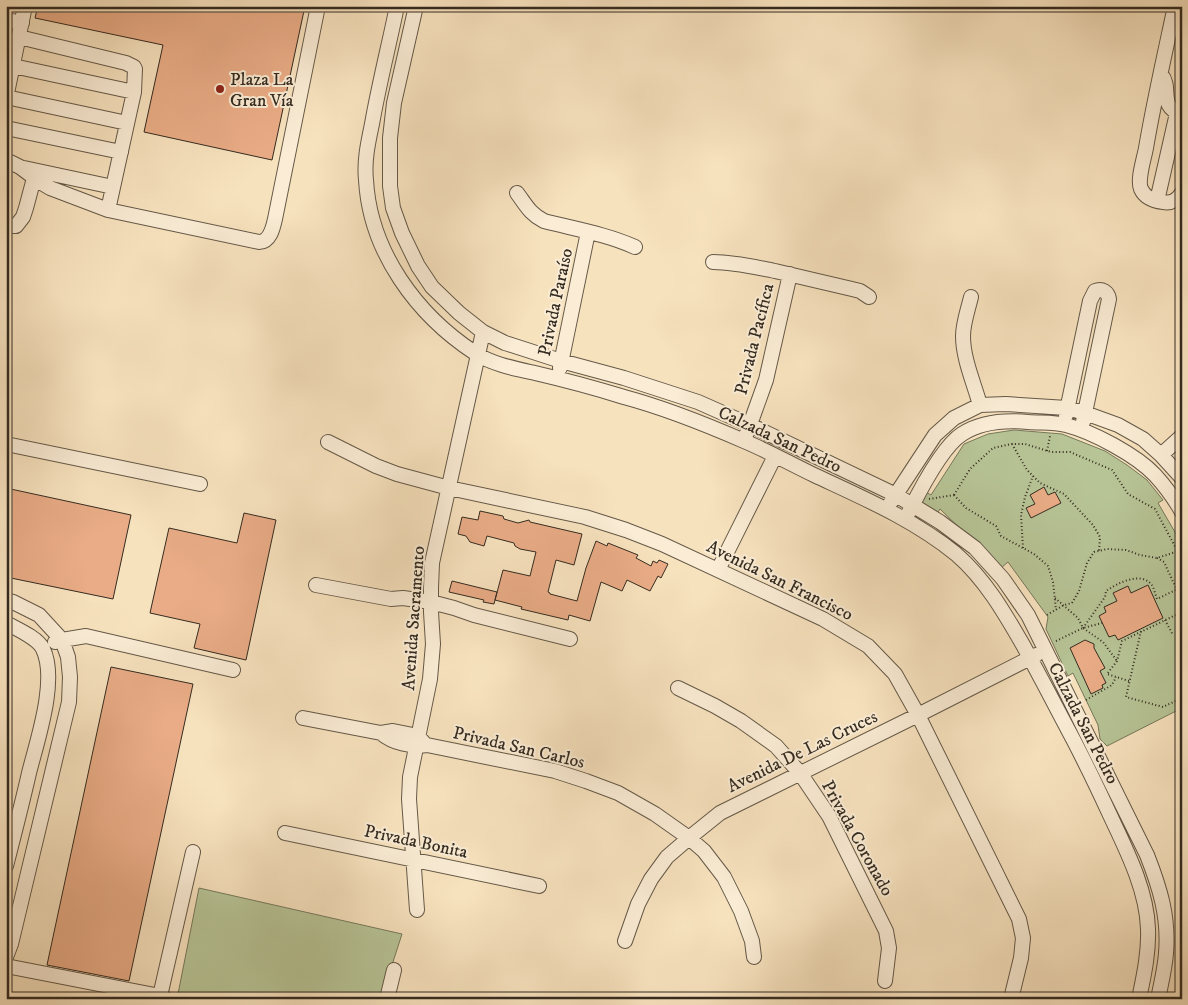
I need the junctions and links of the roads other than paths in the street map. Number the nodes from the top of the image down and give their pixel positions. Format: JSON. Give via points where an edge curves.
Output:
{"nodes":[{"id":1,"x":26,"y":6,"type":"edge"},
{"id":2,"x":318,"y":6,"type":"edge"},
{"id":3,"x":398,"y":6,"type":"edge"},
{"id":4,"x":416,"y":6,"type":"edge"},
{"id":5,"x":1175,"y":6,"type":"edge"},
{"id":6,"x":6,"y":20,"type":"edge"},
{"id":7,"x":20,"y":30,"type":"junction"},
{"id":8,"x":11,"y":58,"type":"edge"},
{"id":9,"x":1160,"y":74,"type":"junction"},
{"id":10,"x":7,"y":90,"type":"edge"},
{"id":11,"x":134,"y":92,"type":"junction"},
{"id":12,"x":376,"y":99,"type":"junction"},
{"id":13,"x":394,"y":103,"type":"junction"},
{"id":14,"x":1179,"y":114,"type":"edge"},
{"id":15,"x":127,"y":123,"type":"junction"},
{"id":16,"x":6,"y":128,"type":"edge"},
{"id":17,"x":121,"y":152,"type":"junction"},
{"id":18,"x":6,"y":160,"type":"edge"},
{"id":19,"x":20,"y":167,"type":"junction"},
{"id":20,"x":34,"y":178,"type":"junction"},
{"id":21,"x":113,"y":187,"type":"junction"},
{"id":22,"x":518,"y":192,"type":"dead end"},
{"id":23,"x":1182,"y":193,"type":"edge"},
{"id":24,"x":1158,"y":201,"type":"junction"},
{"id":25,"x":108,"y":210,"type":"junction"},
{"id":26,"x":6,"y":226,"type":"edge"},
{"id":27,"x":588,"y":232,"type":"junction"},
{"id":28,"x":635,"y":247,"type":"dead end"},
{"id":29,"x":713,"y":262,"type":"dead end"},
{"id":30,"x":790,"y":274,"type":"junction"},
{"id":31,"x":869,"y":297,"type":"dead end"},
{"id":32,"x":972,"y":298,"type":"dead end"},
{"id":33,"x":483,"y":332,"type":"junction"},
{"id":34,"x":478,"y":356,"type":"junction"},
{"id":35,"x":562,"y":361,"type":"junction"},
{"id":36,"x":558,"y":379,"type":"junction"},
{"id":37,"x":980,"y":405,"type":"junction"},
{"id":38,"x":1067,"y":408,"type":"junction"},
{"id":39,"x":1085,"y":413,"type":"junction"},
{"id":40,"x":750,"y":425,"type":"junction"},
{"id":41,"x":1064,"y":425,"type":"junction"},
{"id":42,"x":1081,"y":430,"type":"junction"},
{"id":43,"x":1182,"y":436,"type":"edge"},
{"id":44,"x":745,"y":441,"type":"junction"},
{"id":45,"x":328,"y":442,"type":"dead end"},
{"id":46,"x":6,"y":444,"type":"edge"},
{"id":47,"x":1161,"y":455,"type":"junction"},
{"id":48,"x":775,"y":456,"type":"junction"},
{"id":49,"x":1182,"y":478,"type":"edge"},
{"id":50,"x":200,"y":484,"type":"dead end"},
{"id":51,"x":449,"y":488,"type":"junction"},
{"id":52,"x":896,"y":495,"type":"junction"},
{"id":53,"x":912,"y":504,"type":"junction"},
{"id":54,"x":886,"y":509,"type":"junction"},
{"id":55,"x":1182,"y":512,"type":"edge"},
{"id":56,"x":905,"y":519,"type":"junction"},
{"id":57,"x":718,"y":570,"type":"junction"},
{"id":58,"x":316,"y":585,"type":"dead end"},
{"id":59,"x":6,"y":600,"type":"edge"},
{"id":60,"x":431,"y":607,"type":"junction"},
{"id":61,"x":6,"y":623,"type":"edge"},
{"id":62,"x":570,"y":639,"type":"dead end"},
{"id":63,"x":62,"y":640,"type":"junction"},
{"id":64,"x":43,"y":647,"type":"junction"},
{"id":65,"x":1049,"y":647,"type":"junction"},
{"id":66,"x":1030,"y":658,"type":"junction"},
{"id":67,"x":233,"y":670,"type":"dead end"},
{"id":68,"x":678,"y":688,"type":"dead end"},
{"id":69,"x":918,"y":715,"type":"junction"},
{"id":70,"x":303,"y":718,"type":"dead end"},
{"id":71,"x":420,"y":743,"type":"junction"},
{"id":72,"x":1098,"y":755,"type":"junction"},
{"id":73,"x":1085,"y":763,"type":"junction"},
{"id":74,"x":800,"y":772,"type":"junction"},
{"id":75,"x":285,"y":833,"type":"dead end"},
{"id":76,"x":689,"y":838,"type":"junction"},
{"id":77,"x":193,"y":852,"type":"dead end"},
{"id":78,"x":414,"y":860,"type":"junction"},
{"id":79,"x":6,"y":866,"type":"edge"},
{"id":80,"x":539,"y":886,"type":"dead end"},
{"id":81,"x":1163,"y":902,"type":"junction"},
{"id":82,"x":1145,"y":905,"type":"junction"},
{"id":83,"x":417,"y":910,"type":"dead end"},
{"id":84,"x":625,"y":941,"type":"dead end"},
{"id":85,"x":6,"y":957,"type":"edge"},
{"id":86,"x":754,"y":957,"type":"dead end"},
{"id":87,"x":6,"y":966,"type":"edge"},
{"id":88,"x":394,"y":970,"type":"dead end"},
{"id":89,"x":885,"y":982,"type":"dead end"},
{"id":90,"x":163,"y":997,"type":"edge"},
{"id":91,"x":387,"y":999,"type":"edge"},
{"id":92,"x":1011,"y":999,"type":"edge"},
{"id":93,"x":1139,"y":999,"type":"edge"},
{"id":94,"x":1158,"y":999,"type":"edge"}],
"edges":[{"from":1,"to":7,"type":"street"},
{"from":2,"to":25,"type":"street","via":[[276,219],[264,242]]},
{"from":3,"to":12,"type":"street","name":"Calzada San Pedro"},
{"from":4,"to":13,"type":"street","name":"Calzada San Pedro"},
{"from":5,"to":9,"type":"street"},
{"from":6,"to":7,"type":"street"},
{"from":7,"to":8,"type":"street"},
{"from":7,"to":11,"type":"street","via":[[131,64],[135,70]]},
{"from":8,"to":10,"type":"street"},
{"from":8,"to":11,"type":"street"},
{"from":9,"to":14,"type":"street","via":[[1166,82],[1169,106]]},
{"from":9,"to":24,"type":"street","via":[[1140,180],[1145,195]]},
{"from":10,"to":15,"type":"street"},
{"from":11,"to":15,"type":"street"},
{"from":12,"to":13,"type":"street"},
{"from":12,"to":34,"type":"street","name":"Calzada San Pedro","via":[[366,156],[366,179],[379,240],[416,302],[442,329]]},
{"from":13,"to":33,"type":"street","name":"Calzada San Pedro","via":[[390,186],[393,208],[402,233],[432,287]]},
{"from":14,"to":24,"type":"street"},
{"from":15,"to":17,"type":"street"},
{"from":16,"to":17,"type":"street"},
{"from":17,"to":21,"type":"street"},
{"from":18,"to":19,"type":"street"},
{"from":19,"to":20,"type":"street"},
{"from":19,"to":21,"type":"street"},
{"from":20,"to":25,"type":"street","via":[[59,192]]},
{"from":20,"to":26,"type":"street","via":[[23,217],[16,226]]},
{"from":21,"to":25,"type":"street"},
{"from":22,"to":27,"type":"street","name":"Privada Paraíso","via":[[536,217]]},
{"from":23,"to":24,"type":"street","via":[[1170,203]]},
{"from":27,"to":28,"type":"street","name":"Privada Paraíso"},
{"from":27,"to":35,"type":"street","name":"Privada Paraíso"},
{"from":29,"to":30,"type":"street","name":"Privada Pacífica","via":[[744,264]]},
{"from":30,"to":31,"type":"street","name":"Privada Pacífica","via":[[860,291]]},
{"from":30,"to":40,"type":"street","name":"Privada Pacífica","via":[[766,380]]},
{"from":32,"to":37,"type":"street","via":[[963,336]]},
{"from":33,"to":34,"type":"street","name":"Avenida Sacramento"},
{"from":33,"to":35,"type":"street","name":"Calzada San Pedro","via":[[505,343]]},
{"from":34,"to":36,"type":"street","name":"Calzada San Pedro"},
{"from":34,"to":51,"type":"street","name":"Avenida Sacramento"},
{"from":35,"to":36,"type":"street","name":"Privada Paraíso"},
{"from":35,"to":40,"type":"street","name":"Calzada San Pedro","via":[[698,402]]},
{"from":36,"to":44,"type":"street","name":"Calzada San Pedro","via":[[655,406]]},
{"from":37,"to":38,"type":"street"},
{"from":37,"to":52,"type":"street","via":[[954,418],[935,435]]},
{"from":38,"to":39,"type":"street"},
{"from":38,"to":39,"type":"street","via":[[1090,301],[1095,291],[1102,290],[1109,299]]},
{"from":38,"to":41,"type":"street"},
{"from":39,"to":42,"type":"street"},
{"from":39,"to":47,"type":"street","via":[[1118,425],[1143,439]]},
{"from":40,"to":44,"type":"street","name":"Privada Pacífica"},
{"from":40,"to":52,"type":"street","name":"Calzada San Pedro"},
{"from":41,"to":42,"type":"street"},
{"from":41,"to":53,"type":"street","via":[[989,422],[962,434],[943,452]]},
{"from":42,"to":55,"type":"street","via":[[1133,457],[1154,474]]},
{"from":43,"to":47,"type":"street"},
{"from":44,"to":48,"type":"street","name":"Calzada San Pedro"},
{"from":45,"to":51,"type":"street","name":"Avenida San Francisco","via":[[397,474]]},
{"from":46,"to":50,"type":"street"},
{"from":47,"to":49,"type":"street"},
{"from":48,"to":54,"type":"street","name":"Calzada San Pedro"},
{"from":48,"to":57,"type":"street"},
{"from":51,"to":57,"type":"street","name":"Avenida San Francisco","via":[[585,517],[662,544]]},
{"from":51,"to":60,"type":"street","name":"Avenida Sacramento","via":[[432,563]]},
{"from":52,"to":53,"type":"street","name":"Calzada San Pedro"},
{"from":52,"to":54,"type":"street"},
{"from":53,"to":56,"type":"street"},
{"from":53,"to":65,"type":"street","name":"Calzada San Pedro","via":[[975,548],[1003,578]]},
{"from":54,"to":56,"type":"street","name":"Calzada San Pedro"},
{"from":56,"to":66,"type":"street","name":"Calzada San Pedro","via":[[959,557],[989,590]]},
{"from":57,"to":69,"type":"street","name":"Avenida San Francisco","via":[[823,619],[868,646],[895,674]]},
{"from":58,"to":60,"type":"street","via":[[391,600],[401,605]]},
{"from":59,"to":63,"type":"street","via":[[39,615]]},
{"from":60,"to":62,"type":"street","via":[[460,618],[474,615]]},
{"from":60,"to":71,"type":"street","name":"Avenida Sacramento","via":[[433,644]]},
{"from":61,"to":64,"type":"street","via":[[27,633]]},
{"from":63,"to":64,"type":"street"},
{"from":63,"to":67,"type":"street","via":[[86,636]]},
{"from":63,"to":85,"type":"street","via":[[68,657],[69,702]]},
{"from":64,"to":79,"type":"street","via":[[49,677],[46,706]]},
{"from":65,"to":66,"type":"street","name":"Avenida De Las Cruces"},
{"from":65,"to":72,"type":"street","name":"Calzada San Pedro"},
{"from":66,"to":69,"type":"street","name":"Avenida De Las Cruces"},
{"from":66,"to":73,"type":"street","name":"Calzada San Pedro"},
{"from":68,"to":74,"type":"street","name":"Privada Coronado","via":[[742,721],[776,746]]},
{"from":69,"to":74,"type":"street","name":"Avenida De Las Cruces"},
{"from":69,"to":92,"type":"street","name":"Avenida San Francisco","via":[[1020,919],[1023,938],[1021,958]]},
{"from":70,"to":71,"type":"street","name":"Privada San Carlos","via":[[381,734],[389,740]]},
{"from":71,"to":76,"type":"street","name":"Privada San Carlos","via":[[555,771],[586,781],[618,793]]},
{"from":71,"to":78,"type":"street","name":"Avenida Sacramento","via":[[410,777]]},
{"from":72,"to":73,"type":"street"},
{"from":72,"to":81,"type":"street","name":"Calzada San Pedro","via":[[1148,855]]},
{"from":73,"to":82,"type":"street","name":"Calzada San Pedro","via":[[1127,851]]},
{"from":74,"to":76,"type":"street","name":"Avenida De Las Cruces","via":[[720,813]]},
{"from":74,"to":89,"type":"street","name":"Privada Coronado","via":[[829,816],[886,930],[889,948]]},
{"from":75,"to":78,"type":"street","name":"Privada Bonita"},
{"from":76,"to":84,"type":"street","name":"Avenida De Las Cruces","via":[[667,857],[651,879]]},
{"from":76,"to":86,"type":"street","name":"Privada San Carlos","via":[[724,877],[741,911]]},
{"from":77,"to":90,"type":"street"},
{"from":78,"to":80,"type":"street","name":"Privada Bonita"},
{"from":78,"to":83,"type":"street","name":"Avenida Sacramento"},
{"from":81,"to":82,"type":"street"},
{"from":81,"to":94,"type":"street","name":"Calzada San Pedro","via":[[1166,954]]},
{"from":82,"to":93,"type":"street","name":"Calzada San Pedro","via":[[1147,957]]},
{"from":87,"to":90,"type":"street"},
{"from":88,"to":91,"type":"street"}]}
